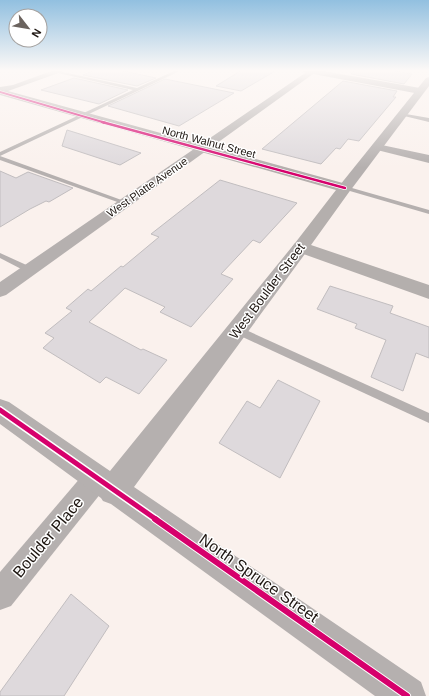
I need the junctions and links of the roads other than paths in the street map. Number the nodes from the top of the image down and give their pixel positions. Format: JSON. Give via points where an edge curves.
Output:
{"nodes":[{"id":1,"x":39,"y":102,"type":"edge"},
{"id":2,"x":111,"y":102,"type":"edge"},
{"id":3,"x":267,"y":102,"type":"edge"},
{"id":4,"x":411,"y":102,"type":"edge"},
{"id":5,"x":402,"y":114,"type":"junction"},
{"id":6,"x":81,"y":116,"type":"junction"},
{"id":7,"x":429,"y":120,"type":"edge"},
{"id":8,"x":378,"y":147,"type":"junction"},
{"id":9,"x":202,"y":150,"type":"junction"},
{"id":10,"x":0,"y":154,"type":"edge"},
{"id":11,"x":0,"y":158,"type":"edge"},
{"id":12,"x":429,"y":159,"type":"edge"},
{"id":13,"x":345,"y":188,"type":"junction"},
{"id":14,"x":125,"y":203,"type":"junction"},
{"id":15,"x":429,"y":212,"type":"edge"},
{"id":16,"x":301,"y":247,"type":"junction"},
{"id":17,"x":0,"y":255,"type":"edge"},
{"id":18,"x":30,"y":270,"type":"junction"},
{"id":19,"x":0,"y":291,"type":"edge"},
{"id":20,"x":429,"y":292,"type":"edge"},
{"id":21,"x":237,"y":330,"type":"junction"},
{"id":22,"x":0,"y":410,"type":"edge"},
{"id":23,"x":429,"y":418,"type":"edge"},
{"id":24,"x":105,"y":485,"type":"junction"},
{"id":25,"x":0,"y":595,"type":"edge"},
{"id":26,"x":407,"y":696,"type":"edge"}],
"edges":[{"from":1,"to":6,"type":"main road","name":"North Walnut Street"},
{"from":2,"to":6,"type":"lane"},
{"from":3,"to":9,"type":"street","name":"West Platte Avenue"},
{"from":4,"to":5,"type":"street","name":"West Boulder Street"},
{"from":5,"to":7,"type":"lane"},
{"from":5,"to":8,"type":"street","name":"West Boulder Street"},
{"from":6,"to":9,"type":"main road","name":"North Walnut Street"},
{"from":6,"to":10,"type":"lane"},
{"from":8,"to":12,"type":"street"},
{"from":8,"to":13,"type":"street","name":"West Boulder Street"},
{"from":9,"to":13,"type":"main road","name":"North Walnut Street"},
{"from":9,"to":14,"type":"street","name":"West Platte Avenue"},
{"from":11,"to":14,"type":"lane"},
{"from":13,"to":15,"type":"lane"},
{"from":13,"to":16,"type":"main road","name":"West Boulder Street"},
{"from":14,"to":18,"type":"street","name":"West Platte Avenue"},
{"from":16,"to":20,"type":"main road"},
{"from":16,"to":21,"type":"street","name":"West Boulder Street"},
{"from":17,"to":18,"type":"lane"},
{"from":18,"to":19,"type":"street","name":"West Platte Avenue"},
{"from":21,"to":23,"type":"lane"},
{"from":21,"to":24,"type":"street","name":"West Boulder Street"},
{"from":22,"to":24,"type":"street","name":"North Spruce Street"},
{"from":24,"to":25,"type":"street","name":"Boulder Place"},
{"from":24,"to":26,"type":"street","name":"North Spruce Street"}]}
